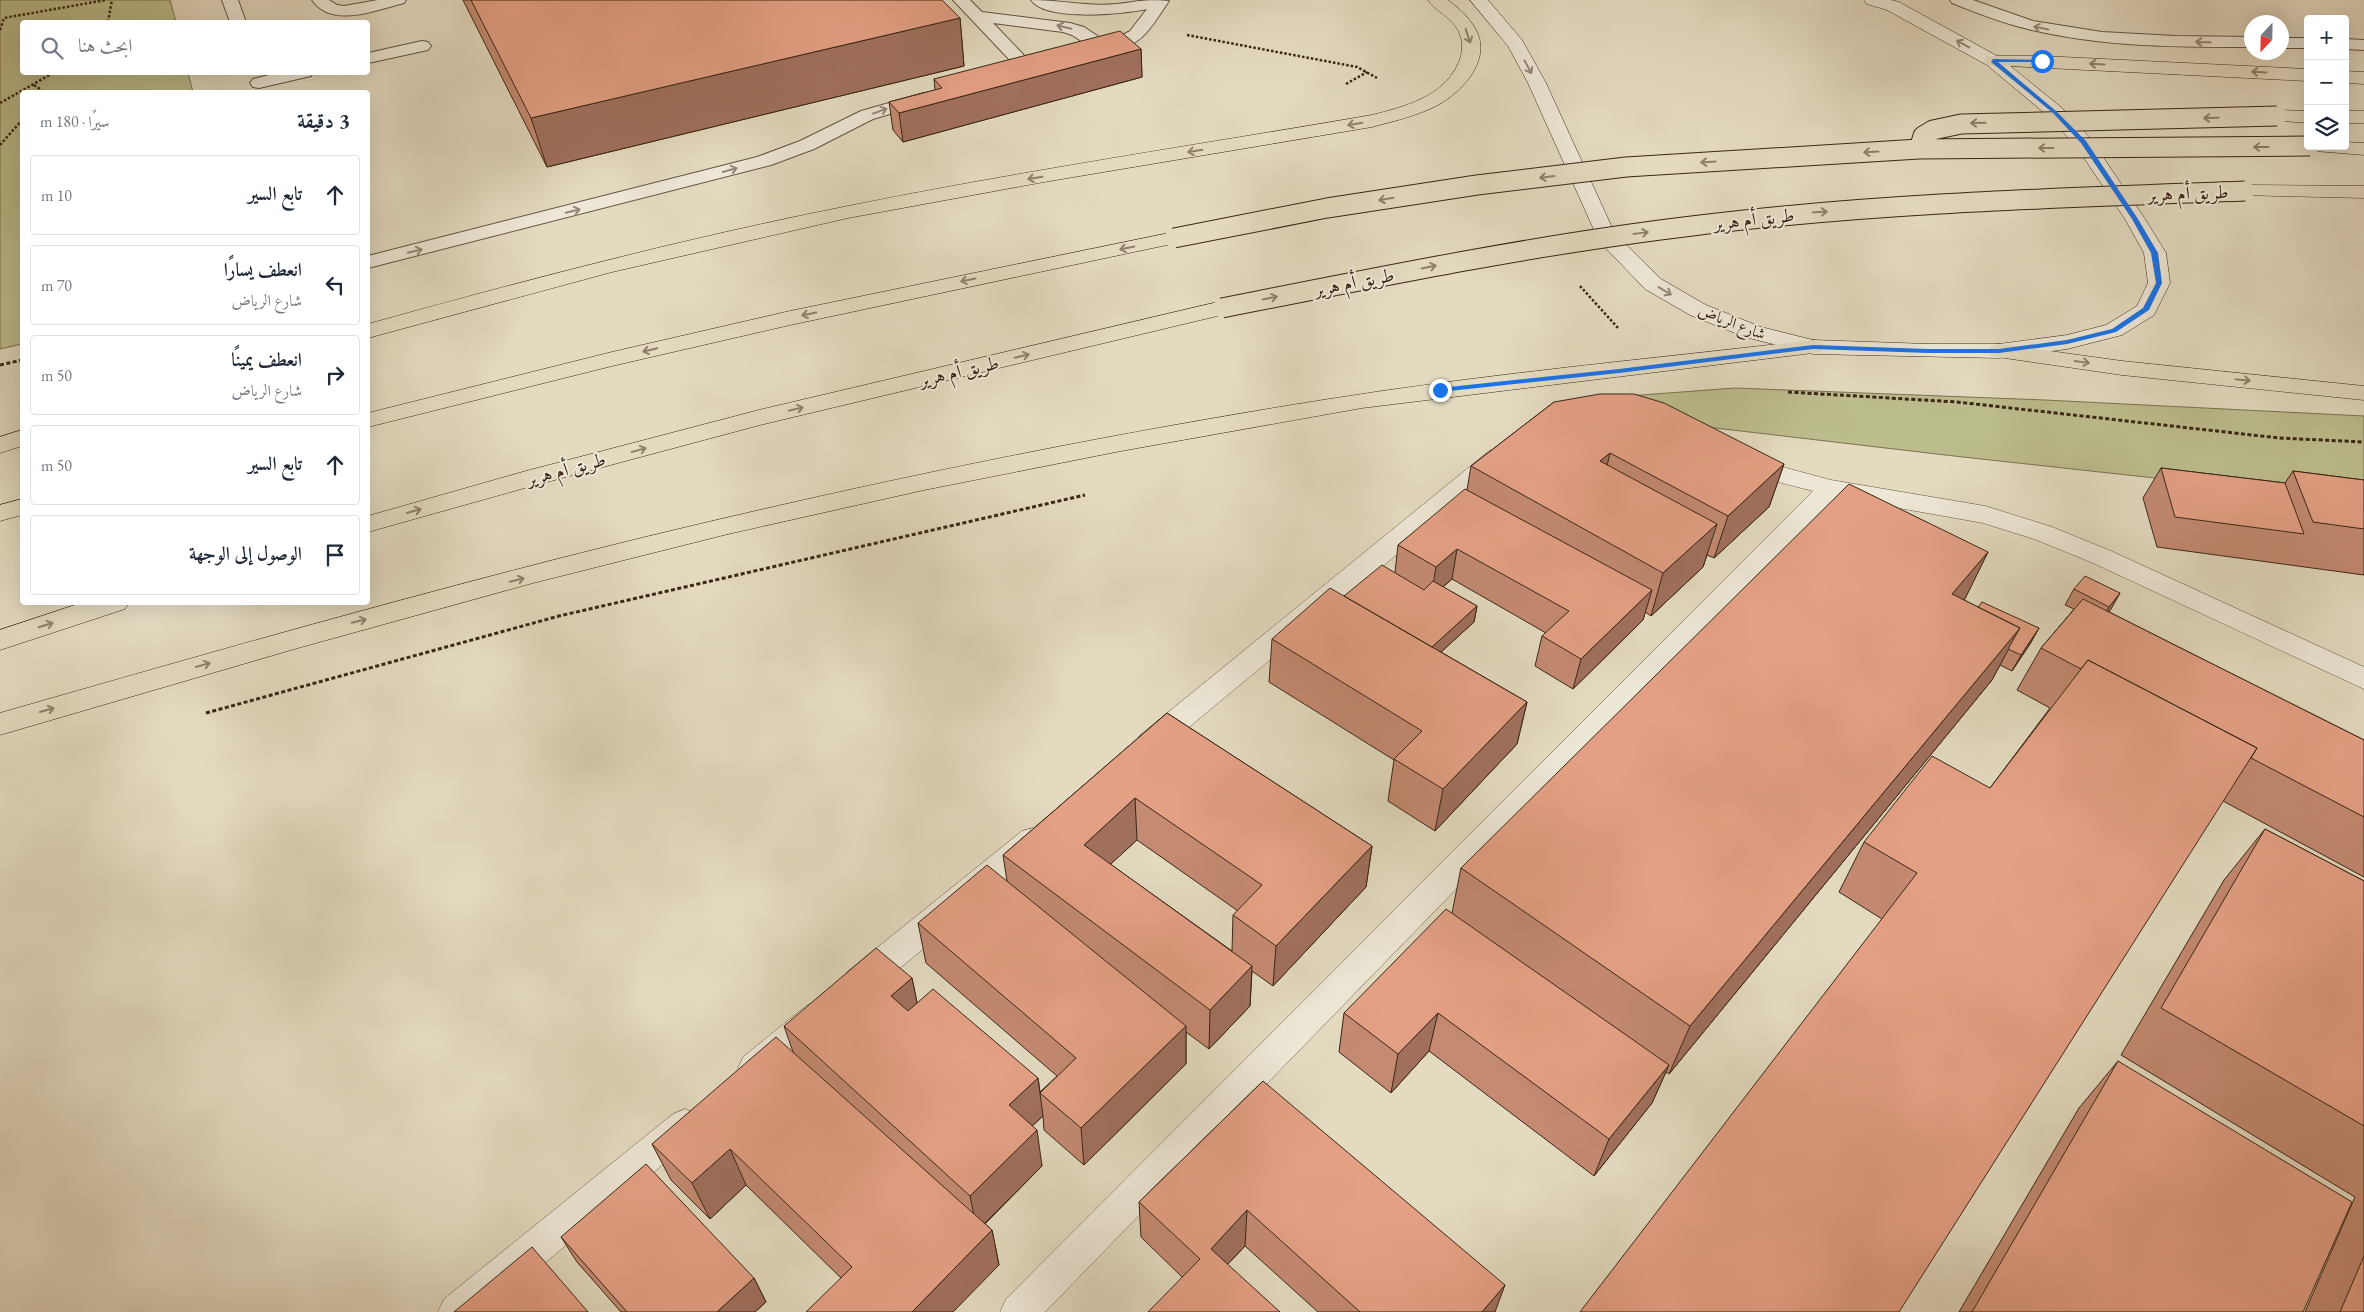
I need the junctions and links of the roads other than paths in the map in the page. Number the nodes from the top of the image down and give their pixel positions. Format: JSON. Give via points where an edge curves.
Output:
{"nodes":[{"id":1,"x":230,"y":0,"type":"edge"},
{"id":2,"x":320,"y":0,"type":"edge"},
{"id":3,"x":398,"y":0,"type":"edge"},
{"id":4,"x":961,"y":0,"type":"edge"},
{"id":5,"x":1039,"y":0,"type":"edge"},
{"id":6,"x":1161,"y":0,"type":"edge"},
{"id":7,"x":1437,"y":0,"type":"edge"},
{"id":8,"x":1479,"y":0,"type":"edge"},
{"id":9,"x":1872,"y":0,"type":"edge"},
{"id":10,"x":1958,"y":0,"type":"edge"},
{"id":11,"x":977,"y":16,"type":"junction"},
{"id":12,"x":237,"y":20,"type":"edge"},
{"id":13,"x":2244,"y":42,"type":"edge"},
{"id":14,"x":2289,"y":43,"type":"edge"},
{"id":15,"x":2304,"y":43,"type":"edge"},
{"id":16,"x":2349,"y":44,"type":"edge"},
{"id":17,"x":2364,"y":45,"type":"edge"},
{"id":18,"x":422,"y":46,"type":"dead end"},
{"id":19,"x":1107,"y":50,"type":"junction"},
{"id":20,"x":1081,"y":56,"type":"edge"},
{"id":21,"x":370,"y":58,"type":"edge"},
{"id":22,"x":1993,"y":61,"type":"junction"},
{"id":23,"x":292,"y":75,"type":"edge"},
{"id":24,"x":1010,"y":75,"type":"edge"},
{"id":25,"x":2304,"y":75,"type":"edge"},
{"id":26,"x":2349,"y":77,"type":"edge"},
{"id":27,"x":2364,"y":78,"type":"edge"},
{"id":28,"x":259,"y":83,"type":"edge"},
{"id":29,"x":945,"y":92,"type":"edge"},
{"id":30,"x":2304,"y":117,"type":"edge"},
{"id":31,"x":2349,"y":117,"type":"edge"},
{"id":32,"x":2364,"y":118,"type":"edge"},
{"id":33,"x":2304,"y":146,"type":"edge"},
{"id":34,"x":2349,"y":148,"type":"edge"},
{"id":35,"x":1919,"y":149,"type":"junction"},
{"id":36,"x":2364,"y":149,"type":"edge"},
{"id":37,"x":2295,"y":190,"type":"junction"},
{"id":38,"x":2364,"y":192,"type":"edge"},
{"id":39,"x":2364,"y":207,"type":"edge"},
{"id":40,"x":370,"y":262,"type":"edge"},
{"id":41,"x":370,"y":330,"type":"edge"},
{"id":42,"x":1813,"y":347,"type":"junction"},
{"id":43,"x":1999,"y":351,"type":"junction"},
{"id":44,"x":2364,"y":393,"type":"edge"},
{"id":45,"x":370,"y":420,"type":"edge"},
{"id":46,"x":20,"y":439,"type":"edge"},
{"id":47,"x":0,"y":445,"type":"edge"},
{"id":48,"x":1518,"y":445,"type":"edge"},
{"id":49,"x":1720,"y":457,"type":"edge"},
{"id":50,"x":1831,"y":488,"type":"junction"},
{"id":51,"x":20,"y":508,"type":"edge"},
{"id":52,"x":0,"y":513,"type":"edge"},
{"id":53,"x":370,"y":523,"type":"edge"},
{"id":54,"x":107,"y":605,"type":"edge"},
{"id":55,"x":0,"y":640,"type":"edge"},
{"id":56,"x":2364,"y":679,"type":"edge"},
{"id":57,"x":0,"y":724,"type":"edge"},
{"id":58,"x":1126,"y":763,"type":"edge"},
{"id":59,"x":1050,"y":826,"type":"edge"},
{"id":60,"x":734,"y":1085,"type":"edge"},
{"id":61,"x":704,"y":1110,"type":"edge"},
{"id":62,"x":457,"y":1312,"type":"edge"},
{"id":63,"x":1019,"y":1312,"type":"edge"}],
"edges":[{"from":1,"to":12,"type":"lane"},
{"from":2,"to":3,"type":"lane","via":[[327,9],[344,11]]},
{"from":4,"to":11,"type":"lane"},
{"from":5,"to":6,"type":"lane","via":[[1071,10],[1093,12],[1115,11]]},
{"from":6,"to":19,"type":"lane","via":[[1140,34]]},
{"from":7,"to":41,"type":"main road","one_way":true,"via":[[1467,30],[1472,51],[1466,72],[1448,91],[1397,115],[846,213],[585,273]]},
{"from":8,"to":42,"type":"street","name":"شارع الرياض","one_way":true,"via":[[1516,44],[1606,237],[1653,284],[1698,310],[1753,332]]},
{"from":22,"to":9,"type":"street","name":"شارع الرياض","one_way":true,"via":[[1893,6]]},
{"from":13,"to":10,"type":"lane","one_way":true,"via":[[2080,36],[2030,26]]},
{"from":19,"to":11,"type":"lane","one_way":true,"via":[[1078,31],[1064,27]]},
{"from":11,"to":24,"type":"lane","via":[[1038,67]]},
{"from":14,"to":15,"type":"lane"},
{"from":16,"to":17,"type":"lane"},
{"from":18,"to":21,"type":"lane"},
{"from":19,"to":20,"type":"lane"},
{"from":25,"to":22,"type":"main road","one_way":true},
{"from":22,"to":43,"type":"street","name":"شارع الرياض","via":[[2084,142],[2154,253],[2159,283],[2146,310],[2114,330],[2067,342]]},
{"from":23,"to":28,"type":"lane"},
{"from":26,"to":27,"type":"main road"},
{"from":40,"to":29,"type":"lane","one_way":true,"via":[[764,160],[807,145],[867,116]]},
{"from":30,"to":35,"type":"main road","one_way":true,"bridge":true,"via":[[1961,124],[1933,130],[1923,136]]},
{"from":31,"to":32,"type":"main road"},
{"from":33,"to":35,"type":"main road","one_way":true,"bridge":true},
{"from":34,"to":36,"type":"main road"},
{"from":35,"to":45,"type":"main road","one_way":true,"bridge":true,"via":[[1626,168],[1487,184],[1327,208],[790,318]]},
{"from":37,"to":38,"type":"main road","name":"طريق أم هرير"},
{"from":37,"to":39,"type":"main road"},
{"from":53,"to":37,"type":"main road","name":"طريق أم هرير","one_way":true,"bridge":true,"via":[[759,418],[1222,308],[1452,262],[1573,242],[1814,213],[1935,204]]},
{"from":42,"to":43,"type":"street","name":"شارع الرياض"},
{"from":57,"to":42,"type":"main road","one_way":true,"via":[[390,613],[801,509],[955,476],[1277,415],[1421,393]]},
{"from":43,"to":44,"type":"main road","one_way":true,"via":[[2122,368]]},
{"from":46,"to":47,"type":"main road"},
{"from":48,"to":58,"type":"street","via":[[1503,453]]},
{"from":49,"to":50,"type":"street"},
{"from":50,"to":56,"type":"street","via":[[1985,515],[2043,533],[2102,557]]},
{"from":50,"to":63,"type":"street"},
{"from":51,"to":52,"type":"main road"},
{"from":55,"to":54,"type":"main road","one_way":true},
{"from":59,"to":60,"type":"street"},
{"from":61,"to":62,"type":"street"}]}
